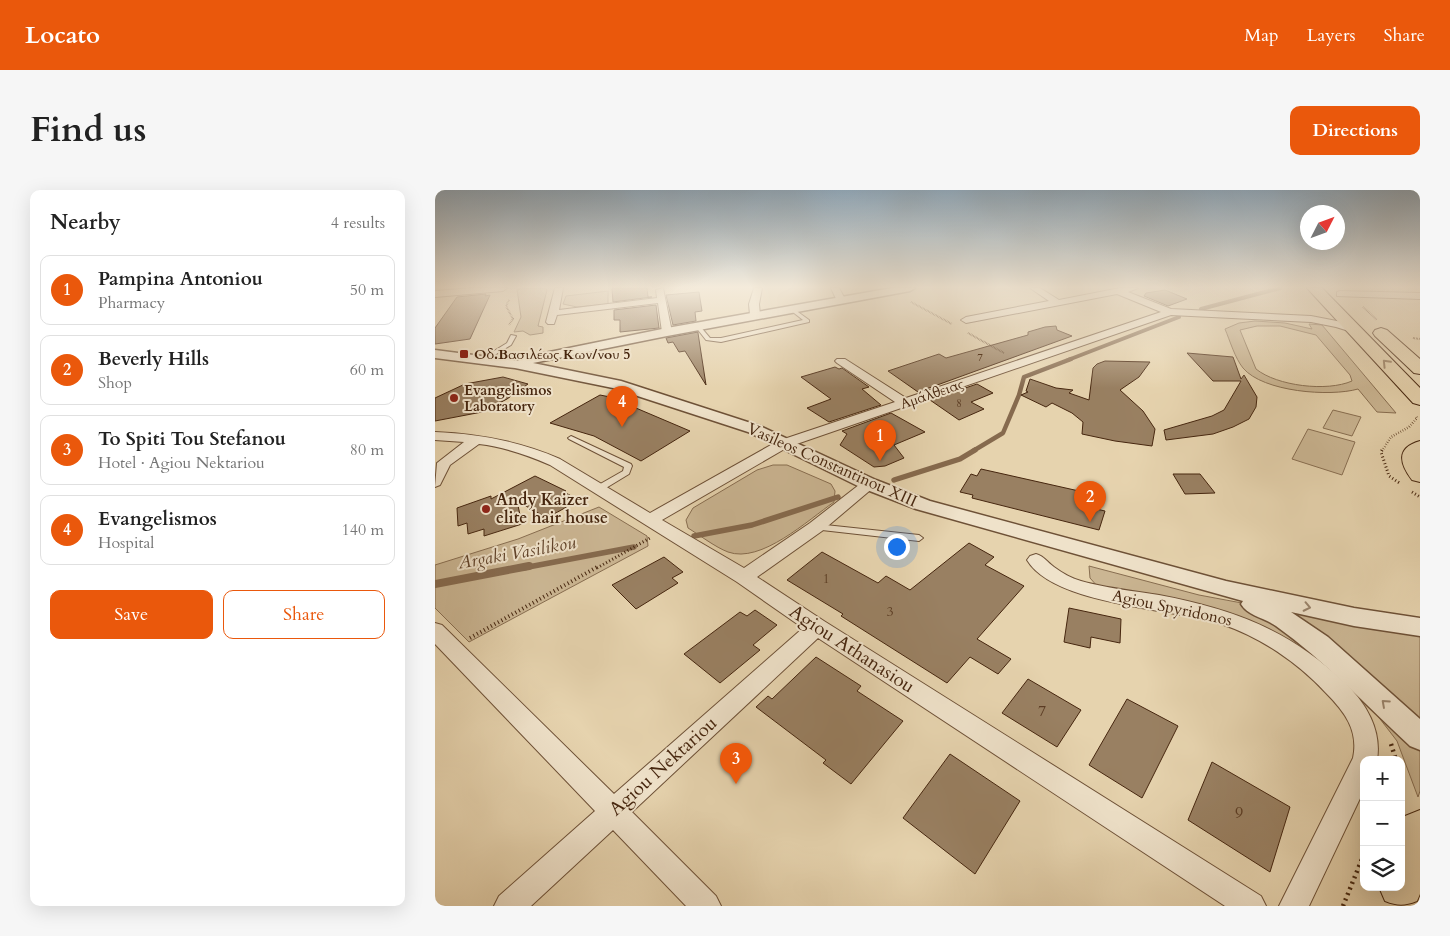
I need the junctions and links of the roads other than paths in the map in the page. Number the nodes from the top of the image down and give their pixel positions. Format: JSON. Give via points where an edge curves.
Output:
{"nodes":[{"id":1,"x":665,"y":321,"type":"edge"},
{"id":2,"x":721,"y":321,"type":"edge"},
{"id":3,"x":805,"y":321,"type":"edge"},
{"id":4,"x":1143,"y":321,"type":"edge"},
{"id":5,"x":1324,"y":321,"type":"edge"},
{"id":6,"x":1347,"y":321,"type":"edge"},
{"id":7,"x":1369,"y":321,"type":"edge"},
{"id":8,"x":697,"y":326,"type":"junction"},
{"id":9,"x":1355,"y":330,"type":"junction"},
{"id":10,"x":667,"y":332,"type":"junction"},
{"id":11,"x":513,"y":336,"type":"road end"},
{"id":12,"x":435,"y":354,"type":"edge"},
{"id":13,"x":483,"y":360,"type":"junction"},
{"id":14,"x":841,"y":361,"type":"dead end"},
{"id":15,"x":515,"y":364,"type":"junction"},
{"id":16,"x":1420,"y":369,"type":"edge"},
{"id":17,"x":906,"y":403,"type":"junction"},
{"id":18,"x":1417,"y":404,"type":"edge"},
{"id":19,"x":435,"y":436,"type":"edge"},
{"id":20,"x":571,"y":438,"type":"dead end"},
{"id":21,"x":477,"y":439,"type":"junction"},
{"id":22,"x":783,"y":444,"type":"junction"},
{"id":23,"x":1420,"y":448,"type":"edge"},
{"id":24,"x":1420,"y":476,"type":"edge"},
{"id":25,"x":435,"y":482,"type":"edge"},
{"id":26,"x":869,"y":484,"type":"junction"},
{"id":27,"x":598,"y":489,"type":"junction"},
{"id":28,"x":658,"y":525,"type":"junction"},
{"id":29,"x":816,"y":527,"type":"junction"},
{"id":30,"x":919,"y":538,"type":"dead end"},
{"id":31,"x":1036,"y":560,"type":"dead end"},
{"id":32,"x":744,"y":577,"type":"junction"},
{"id":33,"x":1225,"y":590,"type":"junction"},
{"id":34,"x":817,"y":627,"type":"junction"},
{"id":35,"x":1420,"y":627,"type":"edge"},
{"id":36,"x":435,"y":632,"type":"edge"},
{"id":37,"x":1420,"y":737,"type":"edge"},
{"id":38,"x":1365,"y":756,"type":"edge"},
{"id":39,"x":1360,"y":769,"type":"edge"},
{"id":40,"x":613,"y":811,"type":"junction"},
{"id":41,"x":1420,"y":831,"type":"edge"},
{"id":42,"x":1405,"y":874,"type":"edge"},
{"id":43,"x":1399,"y":891,"type":"edge"},
{"id":44,"x":509,"y":906,"type":"edge"},
{"id":45,"x":706,"y":906,"type":"edge"},
{"id":46,"x":1251,"y":906,"type":"edge"},
{"id":47,"x":1294,"y":906,"type":"edge"},
{"id":48,"x":1394,"y":906,"type":"edge"}],
"edges":[{"from":1,"to":10,"type":"street"},
{"from":2,"to":8,"type":"street"},
{"from":3,"to":8,"type":"lane","via":[[721,340],[709,339]]},
{"from":4,"to":17,"type":"street","name":"Αμάλθειας"},
{"from":5,"to":9,"type":"street","name":"Αμάλθειας"},
{"from":6,"to":9,"type":"highway"},
{"from":7,"to":16,"type":"highway"},
{"from":8,"to":10,"type":"street"},
{"from":18,"to":9,"type":"highway","one_way":true},
{"from":10,"to":15,"type":"street"},
{"from":11,"to":13,"type":"lane","via":[[509,344]]},
{"from":12,"to":13,"type":"street","name":"Vasileos Constantinou XIII"},
{"from":13,"to":15,"type":"street","name":"Vasileos Constantinou XIII"},
{"from":14,"to":17,"type":"street"},
{"from":15,"to":22,"type":"street","name":"Vasileos Constantinou XIII","via":[[643,392],[722,417]]},
{"from":17,"to":22,"type":"street","name":"Αμάλθειας"},
{"from":19,"to":21,"type":"street","name":"Agiou Athanasiou"},
{"from":20,"to":27,"type":"lane","via":[[627,466],[626,472]]},
{"from":21,"to":25,"type":"street","via":[[445,463]]},
{"from":21,"to":27,"type":"street","name":"Agiou Athanasiou","via":[[529,450]]},
{"from":22,"to":26,"type":"street","name":"Vasileos Constantinou XIII"},
{"from":22,"to":28,"type":"street","name":"Αμάλθειας"},
{"from":23,"to":24,"type":"highway","via":[[1414,452],[1413,464]]},
{"from":26,"to":29,"type":"street"},
{"from":26,"to":33,"type":"street","name":"Vasileos Constantinou XIII","via":[[923,505]]},
{"from":27,"to":28,"type":"street","name":"Agiou Athanasiou"},
{"from":28,"to":32,"type":"street","name":"Agiou Athanasiou"},
{"from":29,"to":30,"type":"lane"},
{"from":29,"to":32,"type":"street"},
{"from":31,"to":38,"type":"street","name":"Agiou Spyridonos","via":[[1045,571],[1062,582],[1210,613],[1237,622],[1289,649],[1312,665],[1353,708],[1368,740]]},
{"from":32,"to":34,"type":"street","name":"Agiou Athanasiou"},
{"from":33,"to":35,"type":"street","name":"Vasileos Constantinou XIII","one_way":true},
{"from":37,"to":33,"type":"street","name":"Vasileos Constantinou XIII","one_way":true,"via":[[1300,630]]},
{"from":34,"to":40,"type":"street","name":"Agiou Nektariou"},
{"from":34,"to":46,"type":"street","name":"Agiou Athanasiou"},
{"from":36,"to":40,"type":"street"},
{"from":39,"to":47,"type":"street","name":"Agiou Spyridonos"},
{"from":40,"to":44,"type":"street","name":"Agiou Nektariou"},
{"from":40,"to":45,"type":"street"},
{"from":41,"to":42,"type":"highway"},
{"from":43,"to":48,"type":"highway"}]}
